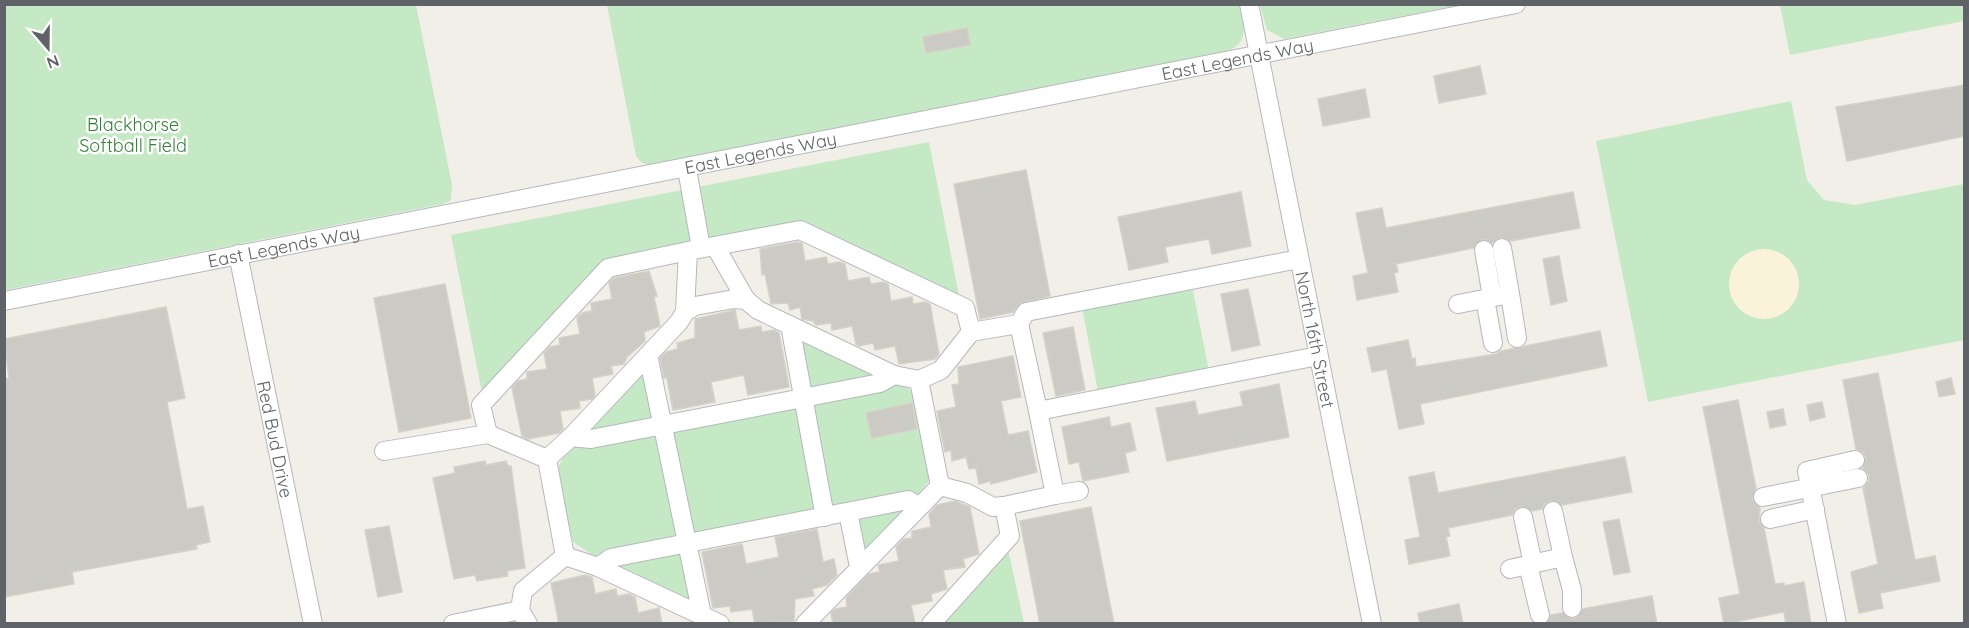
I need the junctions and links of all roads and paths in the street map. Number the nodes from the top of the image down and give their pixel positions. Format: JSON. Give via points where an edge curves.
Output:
{"nodes":[{"id":1,"x":1249,"y":4,"type":"edge"},
{"id":2,"x":1516,"y":4,"type":"edge"},
{"id":3,"x":1259,"y":54,"type":"junction"},
{"id":4,"x":687,"y":169,"type":"junction"},
{"id":5,"x":701,"y":248,"type":"junction"},
{"id":6,"x":238,"y":254,"type":"junction"},
{"id":7,"x":1299,"y":259,"type":"junction"},
{"id":8,"x":1510,"y":294,"type":"junction"},
{"id":9,"x":1489,"y":298,"type":"junction"},
{"id":10,"x":746,"y":300,"type":"junction"},
{"id":11,"x":4,"y":301,"type":"edge"},
{"id":12,"x":1458,"y":304,"type":"dead end"},
{"id":13,"x":685,"y":312,"type":"junction"},
{"id":14,"x":1019,"y":324,"type":"junction"},
{"id":15,"x":790,"y":325,"type":"junction"},
{"id":16,"x":971,"y":332,"type":"junction"},
{"id":17,"x":1517,"y":338,"type":"dead end"},
{"id":18,"x":1493,"y":343,"type":"dead end"},
{"id":19,"x":648,"y":355,"type":"junction"},
{"id":20,"x":1318,"y":356,"type":"junction"},
{"id":21,"x":894,"y":375,"type":"junction"},
{"id":22,"x":918,"y":380,"type":"junction"},
{"id":23,"x":804,"y":398,"type":"junction"},
{"id":24,"x":1038,"y":411,"type":"junction"},
{"id":25,"x":664,"y":424,"type":"junction"},
{"id":26,"x":488,"y":434,"type":"junction"},
{"id":27,"x":571,"y":437,"type":"junction"},
{"id":28,"x":384,"y":451,"type":"dead end"},
{"id":29,"x":547,"y":459,"type":"junction"},
{"id":30,"x":1856,"y":469,"type":"dead end"},
{"id":31,"x":940,"y":486,"type":"junction"},
{"id":32,"x":1811,"y":487,"type":"junction"},
{"id":33,"x":1079,"y":491,"type":"dead end"},
{"id":34,"x":1055,"y":495,"type":"junction"},
{"id":35,"x":1763,"y":497,"type":"dead end"},
{"id":36,"x":918,"y":506,"type":"junction"},
{"id":37,"x":1004,"y":506,"type":"junction"},
{"id":38,"x":1815,"y":509,"type":"junction"},
{"id":39,"x":1553,"y":511,"type":"dead end"},
{"id":40,"x":848,"y":512,"type":"junction"},
{"id":41,"x":825,"y":517,"type":"junction"},
{"id":42,"x":1523,"y":517,"type":"dead end"},
{"id":43,"x":1770,"y":519,"type":"dead end"},
{"id":44,"x":688,"y":543,"type":"junction"},
{"id":45,"x":565,"y":556,"type":"junction"},
{"id":46,"x":1563,"y":557,"type":"junction"},
{"id":47,"x":1524,"y":566,"type":"junction"},
{"id":48,"x":598,"y":567,"type":"junction"},
{"id":49,"x":859,"y":567,"type":"junction"},
{"id":50,"x":1572,"y":608,"type":"dead end"},
{"id":51,"x":702,"y":615,"type":"junction"},
{"id":52,"x":1540,"y":615,"type":"dead end"},
{"id":53,"x":524,"y":617,"type":"edge"},
{"id":54,"x":313,"y":624,"type":"edge"},
{"id":55,"x":453,"y":624,"type":"edge"},
{"id":56,"x":720,"y":624,"type":"edge"},
{"id":57,"x":805,"y":624,"type":"edge"},
{"id":58,"x":930,"y":624,"type":"edge"},
{"id":59,"x":1372,"y":624,"type":"edge"},
{"id":60,"x":1837,"y":624,"type":"edge"}],
"edges":[{"from":1,"to":3,"type":"street","name":"North 16th Street"},
{"from":2,"to":3,"type":"street","name":"East Legends Way"},
{"from":3,"to":4,"type":"street","name":"East Legends Way"},
{"from":3,"to":7,"type":"street","name":"North 16th Street"},
{"from":4,"to":5,"type":"street"},
{"from":4,"to":6,"type":"street","name":"East Legends Way"},
{"from":5,"to":10,"type":"street"},
{"from":5,"to":13,"type":"street"},
{"from":5,"to":16,"type":"street","via":[[800,230],[965,308]]},
{"from":5,"to":26,"type":"street","via":[[608,268],[481,405]]},
{"from":6,"to":11,"type":"street","name":"East Legends Way"},
{"from":6,"to":54,"type":"street","name":"Red Bud Drive"},
{"from":7,"to":14,"type":"street","via":[[1077,300],[1026,312]]},
{"from":7,"to":20,"type":"street","name":"North 16th Street"},
{"from":8,"to":9,"type":"street"},
{"from":8,"to":9,"type":"street","via":[[1493,249]]},
{"from":8,"to":17,"type":"street"},
{"from":9,"to":12,"type":"street"},
{"from":9,"to":18,"type":"street"},
{"from":10,"to":13,"type":"street","via":[[695,306]]},
{"from":10,"to":15,"type":"street"},
{"from":13,"to":19,"type":"street"},
{"from":14,"to":16,"type":"street"},
{"from":14,"to":24,"type":"street"},
{"from":15,"to":21,"type":"street"},
{"from":15,"to":23,"type":"street"},
{"from":16,"to":22,"type":"street","via":[[941,370]]},
{"from":19,"to":25,"type":"street"},
{"from":19,"to":27,"type":"street"},
{"from":20,"to":24,"type":"street"},
{"from":20,"to":59,"type":"street","name":"North 16th Street"},
{"from":21,"to":22,"type":"street"},
{"from":21,"to":23,"type":"street","via":[[880,383]]},
{"from":22,"to":31,"type":"street"},
{"from":23,"to":25,"type":"street"},
{"from":23,"to":41,"type":"street"},
{"from":24,"to":34,"type":"street"},
{"from":25,"to":27,"type":"street","via":[[591,438]]},
{"from":25,"to":44,"type":"street"},
{"from":26,"to":28,"type":"street"},
{"from":26,"to":29,"type":"street"},
{"from":27,"to":29,"type":"street"},
{"from":29,"to":45,"type":"street"},
{"from":30,"to":32,"type":"street","via":[[1807,471]]},
{"from":31,"to":36,"type":"street"},
{"from":31,"to":37,"type":"street","via":[[967,493],[993,507]]},
{"from":32,"to":35,"type":"street"},
{"from":32,"to":38,"type":"street"},
{"from":33,"to":34,"type":"street"},
{"from":34,"to":37,"type":"street"},
{"from":36,"to":40,"type":"street","via":[[908,500]]},
{"from":36,"to":49,"type":"street"},
{"from":37,"to":58,"type":"street","via":[[1010,536]]},
{"from":38,"to":43,"type":"street"},
{"from":38,"to":60,"type":"street"},
{"from":39,"to":46,"type":"street"},
{"from":40,"to":41,"type":"street"},
{"from":40,"to":49,"type":"street"},
{"from":41,"to":44,"type":"street"},
{"from":42,"to":47,"type":"street"},
{"from":44,"to":48,"type":"street","via":[[610,558]]},
{"from":44,"to":51,"type":"street"},
{"from":45,"to":48,"type":"street"},
{"from":45,"to":53,"type":"street","via":[[523,591]]},
{"from":46,"to":47,"type":"street"},
{"from":46,"to":50,"type":"street","via":[[1572,590]]},
{"from":47,"to":52,"type":"street"},
{"from":48,"to":51,"type":"street"},
{"from":49,"to":57,"type":"street"},
{"from":51,"to":56,"type":"street"},
{"from":53,"to":55,"type":"street"}]}
